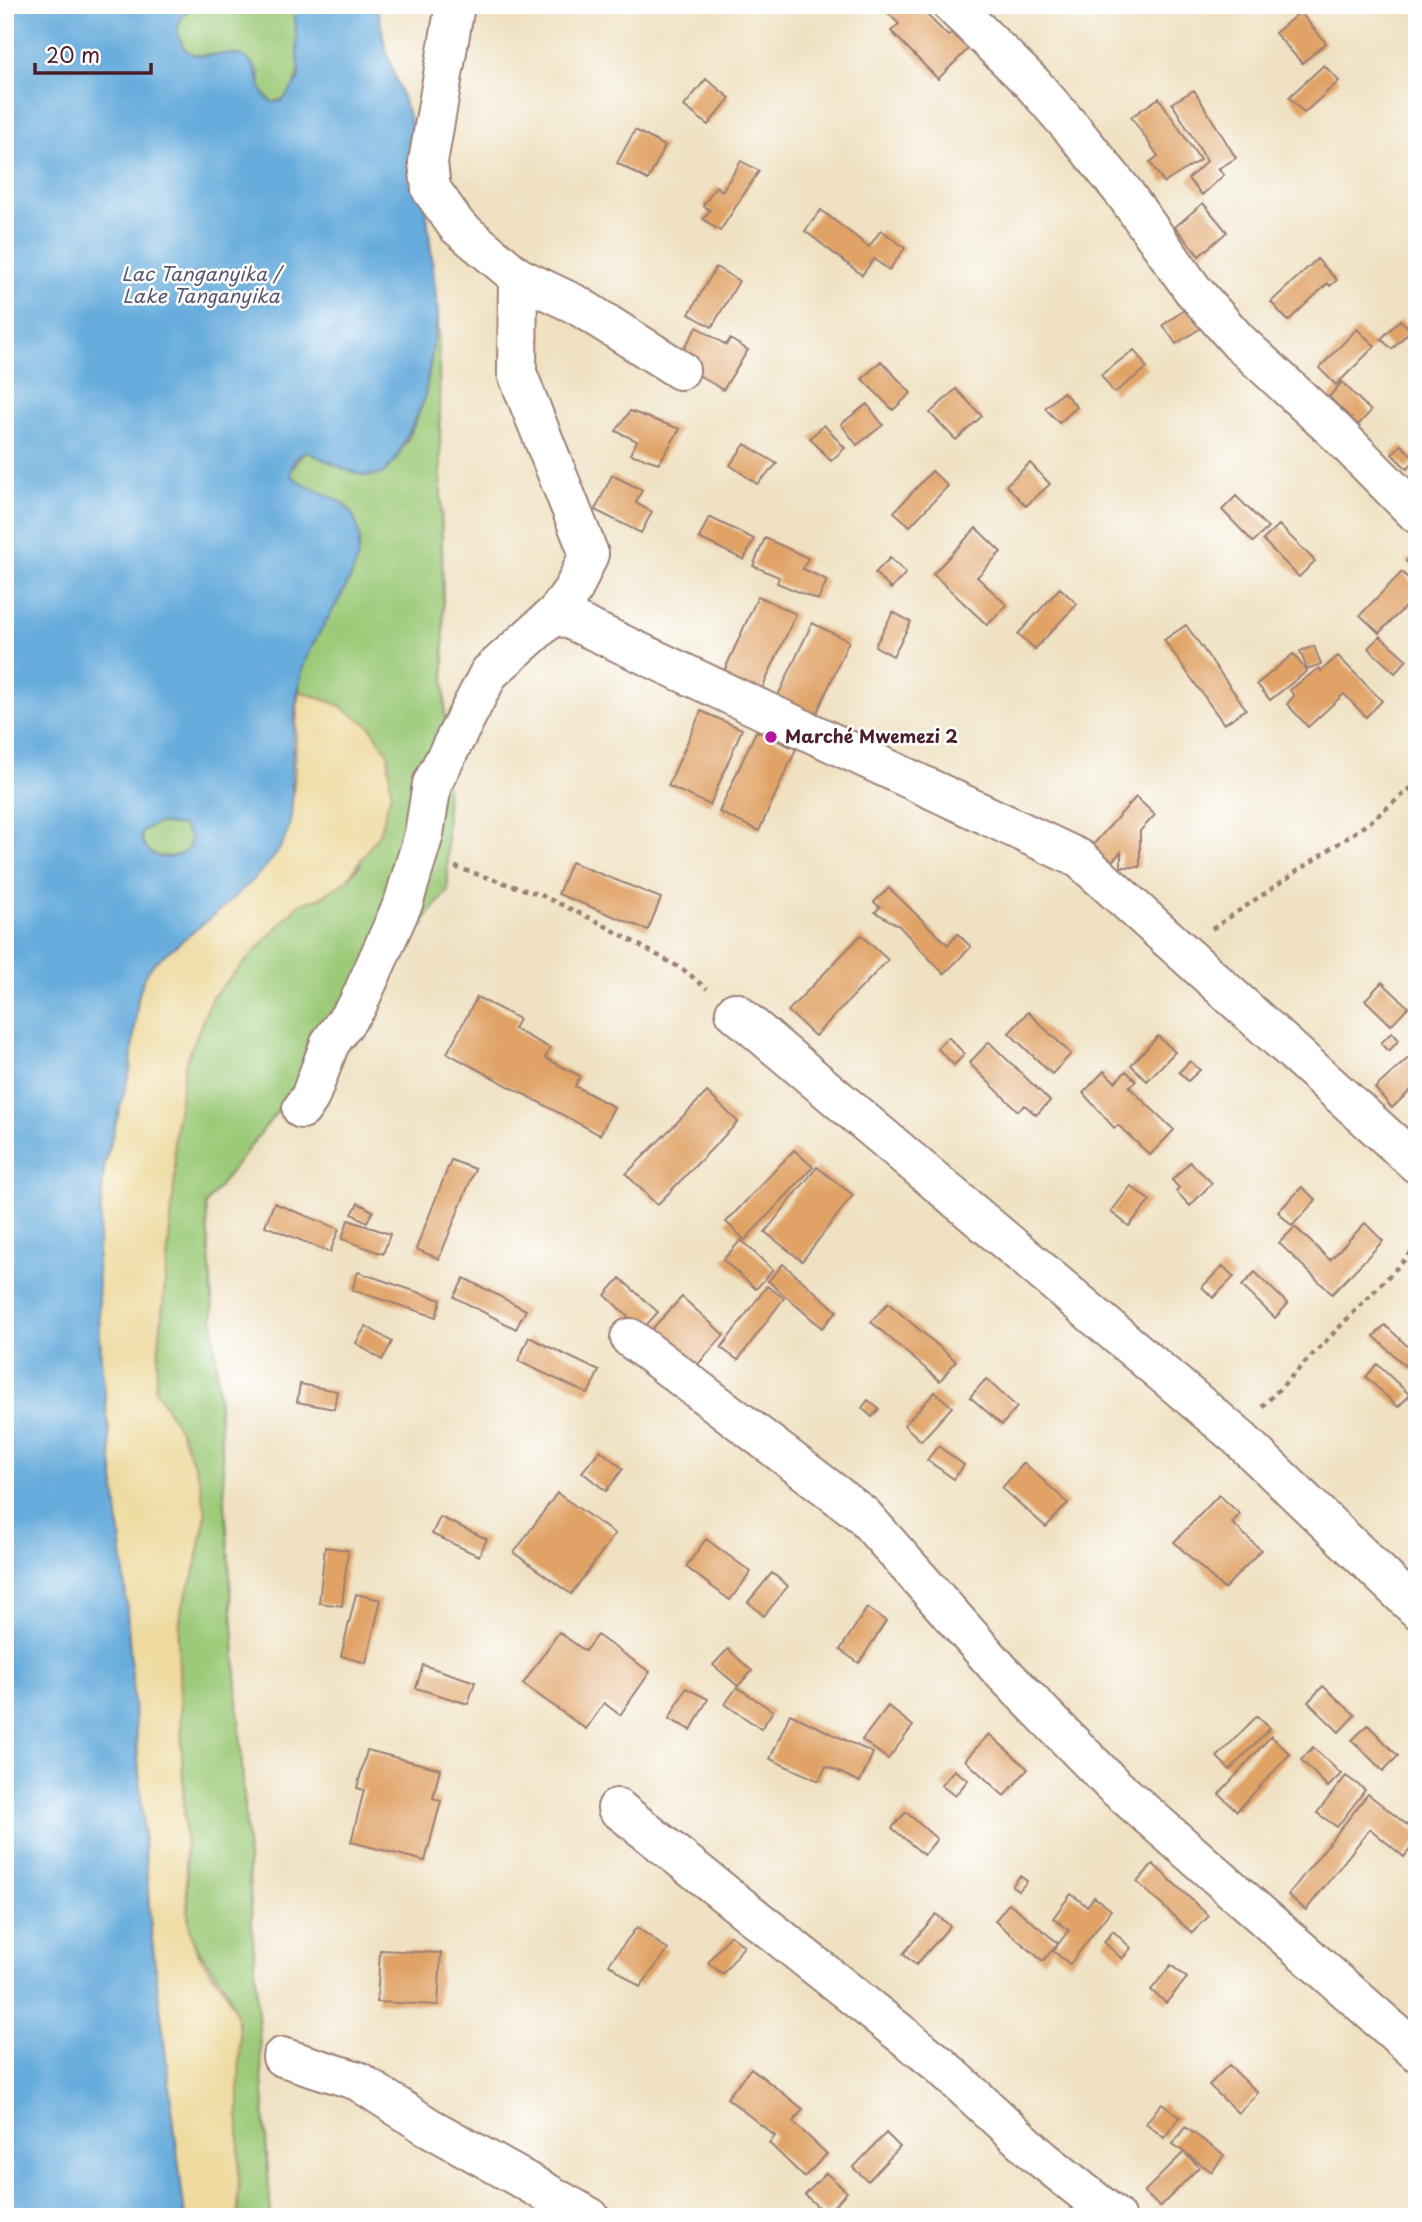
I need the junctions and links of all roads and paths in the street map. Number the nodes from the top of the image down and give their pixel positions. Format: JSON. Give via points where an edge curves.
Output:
{"nodes":[{"id":1,"x":455,"y":5,"type":"edge"},
{"id":2,"x":952,"y":5,"type":"edge"},
{"id":3,"x":518,"y":277,"type":"junction"},
{"id":4,"x":680,"y":370,"type":"dead end"},
{"id":5,"x":1417,"y":514,"type":"edge"},
{"id":6,"x":556,"y":614,"type":"junction"},
{"id":7,"x":1417,"y":783,"type":"edge"},
{"id":8,"x":418,"y":855,"type":"junction"},
{"id":9,"x":1180,"y":951,"type":"junction"},
{"id":10,"x":735,"y":1012,"type":"joint"},
{"id":11,"x":302,"y":1109,"type":"dead end"},
{"id":12,"x":1417,"y":1164,"type":"edge"},
{"id":13,"x":1417,"y":1247,"type":"edge"},
{"id":14,"x":630,"y":1338,"type":"dead end"},
{"id":15,"x":1239,"y":1438,"type":"junction"},
{"id":16,"x":1417,"y":1608,"type":"edge"},
{"id":17,"x":617,"y":1808,"type":"dead end"},
{"id":18,"x":1417,"y":2052,"type":"edge"},
{"id":19,"x":282,"y":2057,"type":"dead end"},
{"id":20,"x":590,"y":2217,"type":"edge"},
{"id":21,"x":1115,"y":2217,"type":"edge"}],
"edges":[{"from":1,"to":3,"type":"street","via":[[428,162],[431,189],[457,226]]},
{"from":2,"to":5,"type":"street","via":[[1074,131],[1193,290],[1238,341]]},
{"from":3,"to":4,"type":"street","via":[[576,305]]},
{"from":3,"to":6,"type":"street","via":[[517,373],[589,554]]},
{"from":6,"to":8,"type":"street","via":[[489,673],[432,784]]},
{"from":6,"to":9,"type":"street","via":[[1080,859]]},
{"from":7,"to":9,"type":"path","via":[[1370,822]]},
{"from":8,"to":10,"type":"path","via":[[541,895],[600,923],[684,970]]},
{"from":8,"to":11,"type":"street","via":[[404,901],[362,994],[330,1043]]},
{"from":9,"to":12,"type":"street"},
{"from":10,"to":15,"type":"street"},
{"from":13,"to":15,"type":"path","via":[[1252,1416]]},
{"from":14,"to":18,"type":"street","via":[[863,1515],[1000,1670],[1111,1783]]},
{"from":15,"to":16,"type":"street"},
{"from":17,"to":21,"type":"street","via":[[939,2064],[1041,2158]]},
{"from":19,"to":20,"type":"street","via":[[358,2081],[427,2126]]}]}
